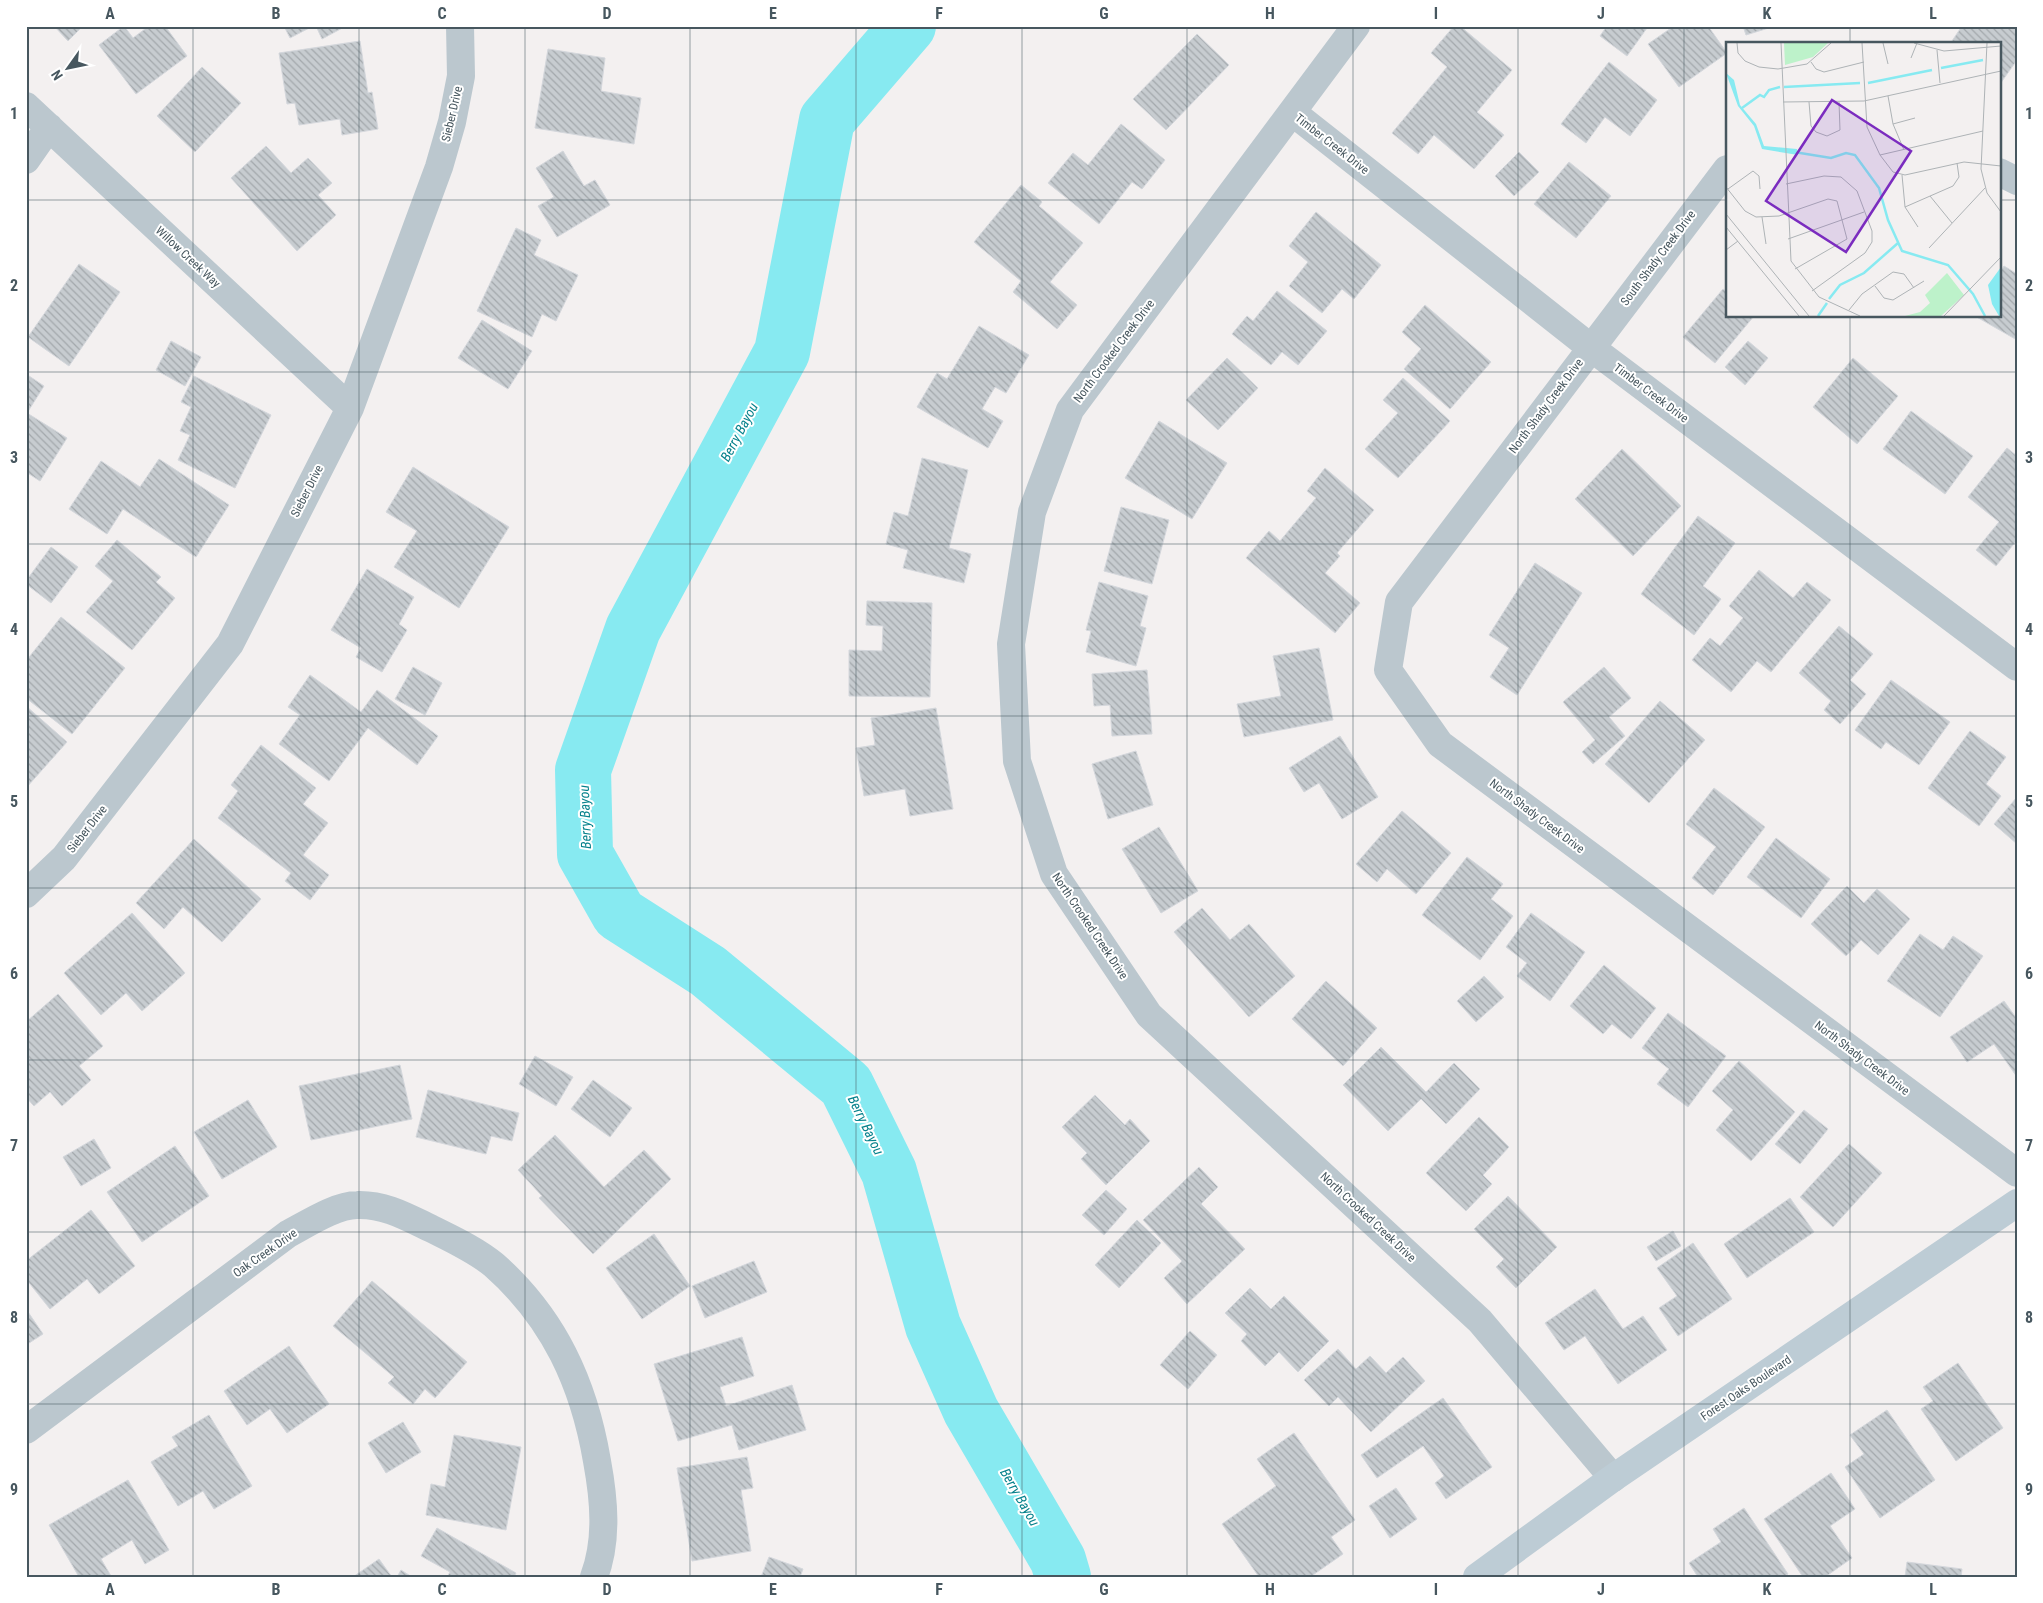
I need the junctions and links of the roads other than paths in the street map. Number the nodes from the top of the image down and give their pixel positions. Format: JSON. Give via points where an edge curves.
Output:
{"nodes":[{"id":1,"x":460,"y":26,"type":"edge"},
{"id":2,"x":1356,"y":26,"type":"edge"},
{"id":3,"x":26,"y":106,"type":"edge"},
{"id":4,"x":1292,"y":112,"type":"junction"},
{"id":5,"x":49,"y":128,"type":"junction"},
{"id":6,"x":26,"y":160,"type":"edge"},
{"id":7,"x":1726,"y":170,"type":"edge"},
{"id":8,"x":2000,"y":173,"type":"edge"},
{"id":9,"x":2017,"y":182,"type":"edge"},
{"id":10,"x":1590,"y":347,"type":"junction"},
{"id":11,"x":350,"y":408,"type":"junction"},
{"id":12,"x":2017,"y":667,"type":"edge"},
{"id":13,"x":26,"y":894,"type":"edge"},
{"id":14,"x":2017,"y":1173,"type":"edge"},
{"id":15,"x":2017,"y":1203,"type":"edge"},
{"id":16,"x":26,"y":1430,"type":"edge"},
{"id":17,"x":1613,"y":1478,"type":"junction"},
{"id":18,"x":594,"y":1577,"type":"edge"},
{"id":19,"x":1477,"y":1577,"type":"edge"}],
"edges":[{"from":1,"to":11,"type":"street","name":"Sieber Drive","via":[[461,76],[452,122],[439,167]]},
{"from":2,"to":4,"type":"street","name":"North Crooked Creek Drive"},
{"from":3,"to":5,"type":"street","name":"Willow Creek Way"},
{"from":4,"to":10,"type":"street","name":"Timber Creek Drive"},
{"from":4,"to":17,"type":"street","name":"North Crooked Creek Drive","via":[[1070,410],[1032,512],[1011,644],[1017,761],[1054,874],[1150,1015],[1480,1321]]},
{"from":5,"to":6,"type":"street"},
{"from":5,"to":11,"type":"street","name":"Willow Creek Way"},
{"from":7,"to":10,"type":"street","name":"South Shady Creek Drive"},
{"from":8,"to":9,"type":"street"},
{"from":10,"to":12,"type":"street","name":"Timber Creek Drive"},
{"from":10,"to":14,"type":"street","name":"North Shady Creek Drive","via":[[1399,602],[1388,670],[1440,744]]},
{"from":11,"to":13,"type":"street","name":"Sieber Drive","via":[[230,644],[64,858]]},
{"from":15,"to":17,"type":"street","name":"Forest Oaks Boulevard"},
{"from":16,"to":18,"type":"street","name":"Oak Creek Drive","via":[[288,1234],[325,1214],[356,1205],[390,1208],[492,1264],[523,1295],[556,1338],[578,1383],[592,1431],[601,1483],[604,1526]]},
{"from":17,"to":19,"type":"street","name":"Forest Oaks Boulevard"}]}
